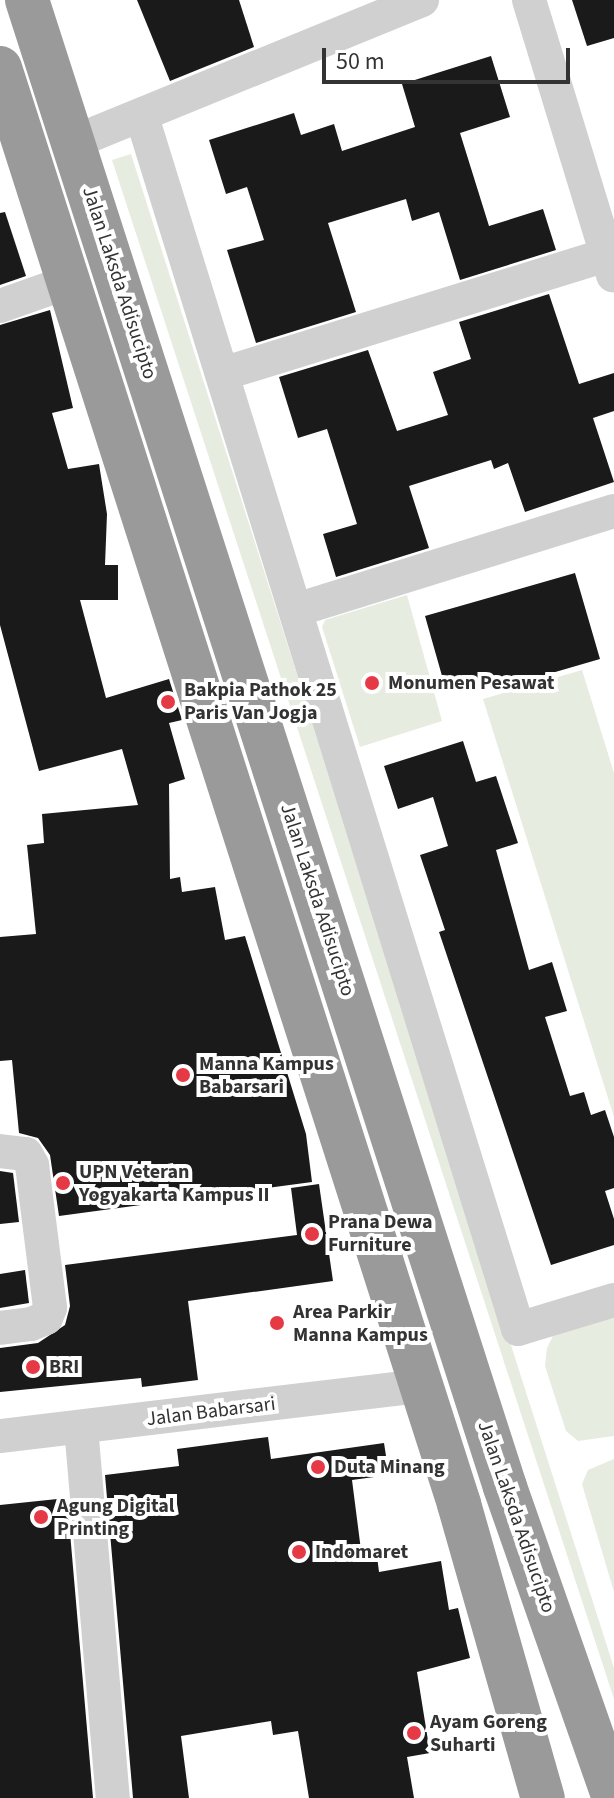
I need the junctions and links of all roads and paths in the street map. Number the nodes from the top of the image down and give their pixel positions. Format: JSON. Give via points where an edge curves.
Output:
{"nodes":[{"id":1,"x":27,"y":0,"type":"edge"},
{"id":2,"x":422,"y":0,"type":"edge"},
{"id":3,"x":529,"y":0,"type":"edge"},
{"id":4,"x":0,"y":68,"type":"edge"},
{"id":5,"x":142,"y":117,"type":"junction"},
{"id":6,"x":74,"y":142,"type":"junction"},
{"id":7,"x":608,"y":245,"type":"edge"},
{"id":8,"x":71,"y":281,"type":"junction"},
{"id":9,"x":0,"y":306,"type":"edge"},
{"id":10,"x":222,"y":374,"type":"junction"},
{"id":11,"x":614,"y":511,"type":"edge"},
{"id":12,"x":296,"y":610,"type":"junction"},
{"id":13,"x":0,"y":1151,"type":"edge"},
{"id":14,"x":614,"y":1300,"type":"edge"},
{"id":15,"x":0,"y":1328,"type":"edge"},
{"id":16,"x":421,"y":1386,"type":"junction"},
{"id":17,"x":81,"y":1427,"type":"junction"},
{"id":18,"x":0,"y":1436,"type":"edge"},
{"id":19,"x":459,"y":1504,"type":"junction"},
{"id":20,"x":113,"y":1798,"type":"edge"},
{"id":21,"x":543,"y":1798,"type":"edge"},
{"id":22,"x":573,"y":1798,"type":"edge"},
{"id":23,"x":614,"y":1798,"type":"edge"}],
"edges":[{"from":1,"to":6,"type":"highway","name":"Jalan Laksda Adisucipto"},
{"from":2,"to":5,"type":"street"},
{"from":3,"to":7,"type":"street"},
{"from":4,"to":8,"type":"highway"},
{"from":5,"to":6,"type":"street"},
{"from":5,"to":10,"type":"street"},
{"from":6,"to":23,"type":"highway","name":"Jalan Laksda Adisucipto","via":[[500,1472]]},
{"from":7,"to":10,"type":"street"},
{"from":8,"to":9,"type":"street"},
{"from":8,"to":16,"type":"highway"},
{"from":10,"to":12,"type":"street"},
{"from":11,"to":12,"type":"street"},
{"from":12,"to":14,"type":"street","via":[[518,1329]]},
{"from":13,"to":15,"type":"street","via":[[26,1154],[32,1165],[50,1308],[46,1318],[31,1324]]},
{"from":16,"to":17,"type":"street","name":"Jalan Babarsari"},
{"from":16,"to":19,"type":"highway"},
{"from":17,"to":18,"type":"street","name":"Jalan Babarsari"},
{"from":17,"to":20,"type":"street"},
{"from":19,"to":21,"type":"highway"},
{"from":19,"to":22,"type":"highway"}]}
